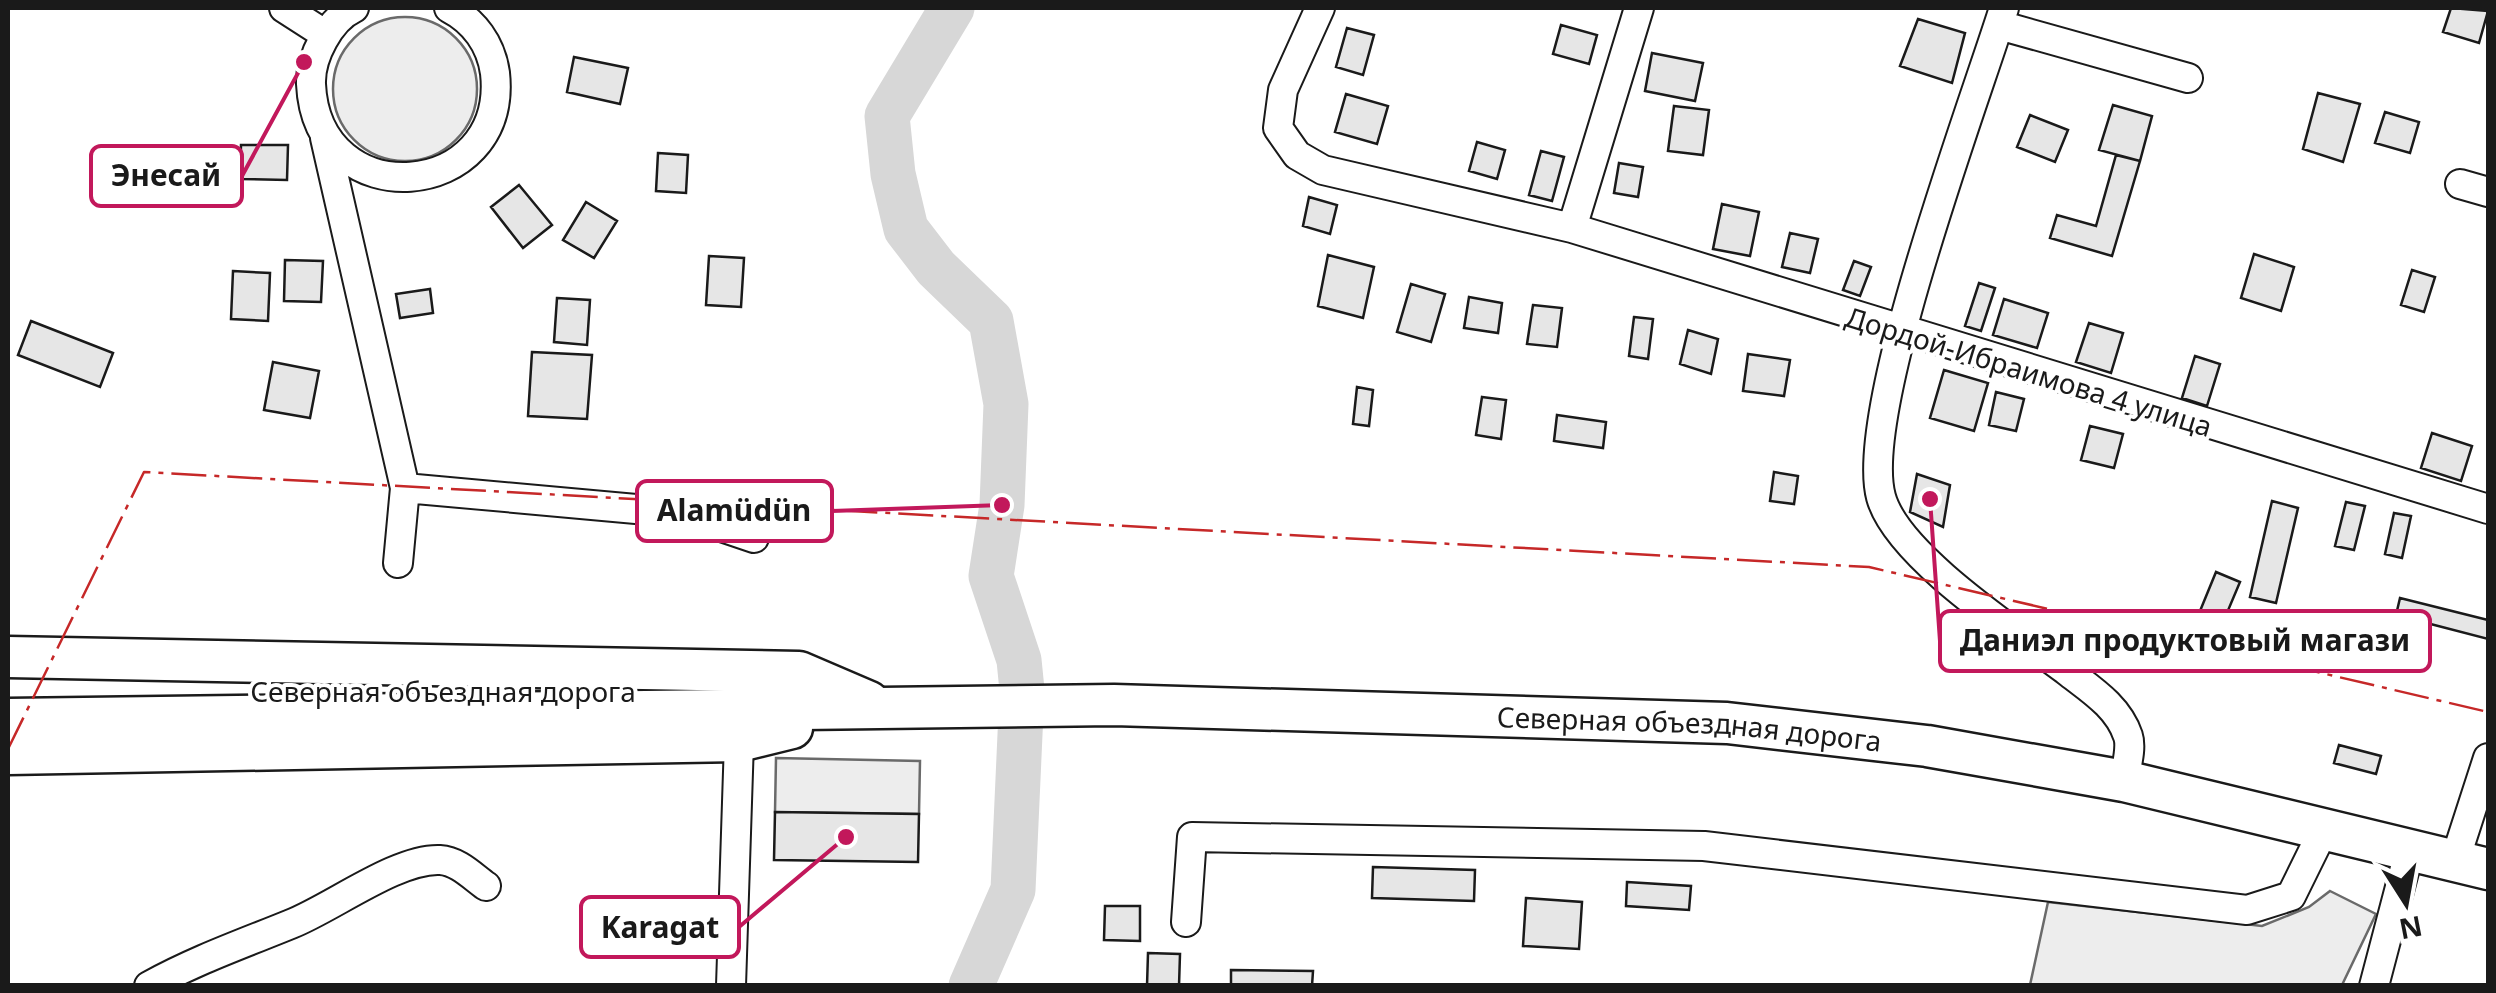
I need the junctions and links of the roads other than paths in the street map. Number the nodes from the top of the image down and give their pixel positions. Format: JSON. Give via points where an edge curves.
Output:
{"nodes":[{"id":1,"x":284,"y":8,"type":"edge"},
{"id":2,"x":354,"y":8,"type":"edge"},
{"id":3,"x":449,"y":8,"type":"edge"},
{"id":4,"x":1320,"y":8,"type":"edge"},
{"id":5,"x":1639,"y":8,"type":"edge"},
{"id":6,"x":2002,"y":16,"type":"edge"},
{"id":7,"x":326,"y":34,"type":"junction"},
{"id":8,"x":2188,"y":78,"type":"dead end"},
{"id":9,"x":325,"y":136,"type":"junction"},
{"id":10,"x":2460,"y":184,"type":"dead end"},
{"id":11,"x":2488,"y":192,"type":"edge"},
{"id":12,"x":1572,"y":228,"type":"junction"},
{"id":13,"x":1902,"y":333,"type":"junction"},
{"id":14,"x":405,"y":488,"type":"junction"},
{"id":15,"x":2488,"y":510,"type":"edge"},
{"id":16,"x":754,"y":538,"type":"dead end"},
{"id":17,"x":398,"y":563,"type":"dead end"},
{"id":18,"x":8,"y":657,"type":"edge"},
{"id":19,"x":8,"y":692,"type":"edge"},
{"id":20,"x":892,"y":706,"type":"junction"},
{"id":21,"x":8,"y":719,"type":"edge"},
{"id":22,"x":739,"y":741,"type":"junction"},
{"id":23,"x":8,"y":754,"type":"edge"},
{"id":24,"x":2488,"y":758,"type":"edge"},
{"id":25,"x":2124,"y":781,"type":"junction"},
{"id":26,"x":2325,"y":827,"type":"junction"},
{"id":27,"x":2410,"y":849,"type":"junction"},
{"id":28,"x":2472,"y":864,"type":"edge"},
{"id":29,"x":486,"y":886,"type":"dead end"},
{"id":30,"x":1186,"y":922,"type":"dead end"},
{"id":31,"x":149,"y":986,"type":"edge"},
{"id":32,"x":731,"y":986,"type":"edge"},
{"id":33,"x":2374,"y":986,"type":"edge"}],
"edges":[{"from":1,"to":7,"type":"street"},
{"from":2,"to":7,"type":"street"},
{"from":3,"to":9,"type":"street","via":[[465,16],[493,60],[492,117],[476,145],[423,177],[391,178],[350,161]]},
{"from":4,"to":12,"type":"street","name":"Дордой-Ибраимова 4 улица","via":[[1284,90],[1278,128],[1297,155],[1323,170]]},
{"from":5,"to":12,"type":"street"},
{"from":6,"to":8,"type":"street"},
{"from":6,"to":13,"type":"street"},
{"from":7,"to":9,"type":"street","via":[[311,73],[312,107]]},
{"from":9,"to":14,"type":"street"},
{"from":10,"to":11,"type":"street"},
{"from":12,"to":13,"type":"street","name":"Дордой-Ибраимова 4 улица"},
{"from":13,"to":15,"type":"street","name":"Дордой-Ибраимова 4 улица"},
{"from":13,"to":25,"type":"street","via":[[1878,446],[1881,497],[1899,529],[1947,580],[2109,704],[2130,738]]},
{"from":14,"to":16,"type":"street","via":[[680,513]]},
{"from":14,"to":17,"type":"street"},
{"from":18,"to":20,"type":"highway","via":[[798,672]]},
{"from":19,"to":20,"type":"highway","name":"Северная объездная дорога","via":[[800,690]]},
{"from":20,"to":21,"type":"highway","name":"Северная объездная дорога"},
{"from":20,"to":22,"type":"highway"},
{"from":20,"to":25,"type":"highway","name":"Северная объездная дорога","via":[[1114,705],[1727,722],[1927,746]]},
{"from":22,"to":23,"type":"highway"},
{"from":22,"to":32,"type":"street"},
{"from":24,"to":28,"type":"street"},
{"from":25,"to":26,"type":"highway","name":"Северная объездная дорога"},
{"from":26,"to":27,"type":"highway","name":"Северная объездная дорога"},
{"from":26,"to":30,"type":"street","via":[[2292,896],[2247,910],[1704,846],[1192,837]]},
{"from":27,"to":28,"type":"highway","name":"Северная объездная дорога"},
{"from":27,"to":33,"type":"street"},
{"from":29,"to":31,"type":"street","via":[[456,864],[411,865]]}]}
